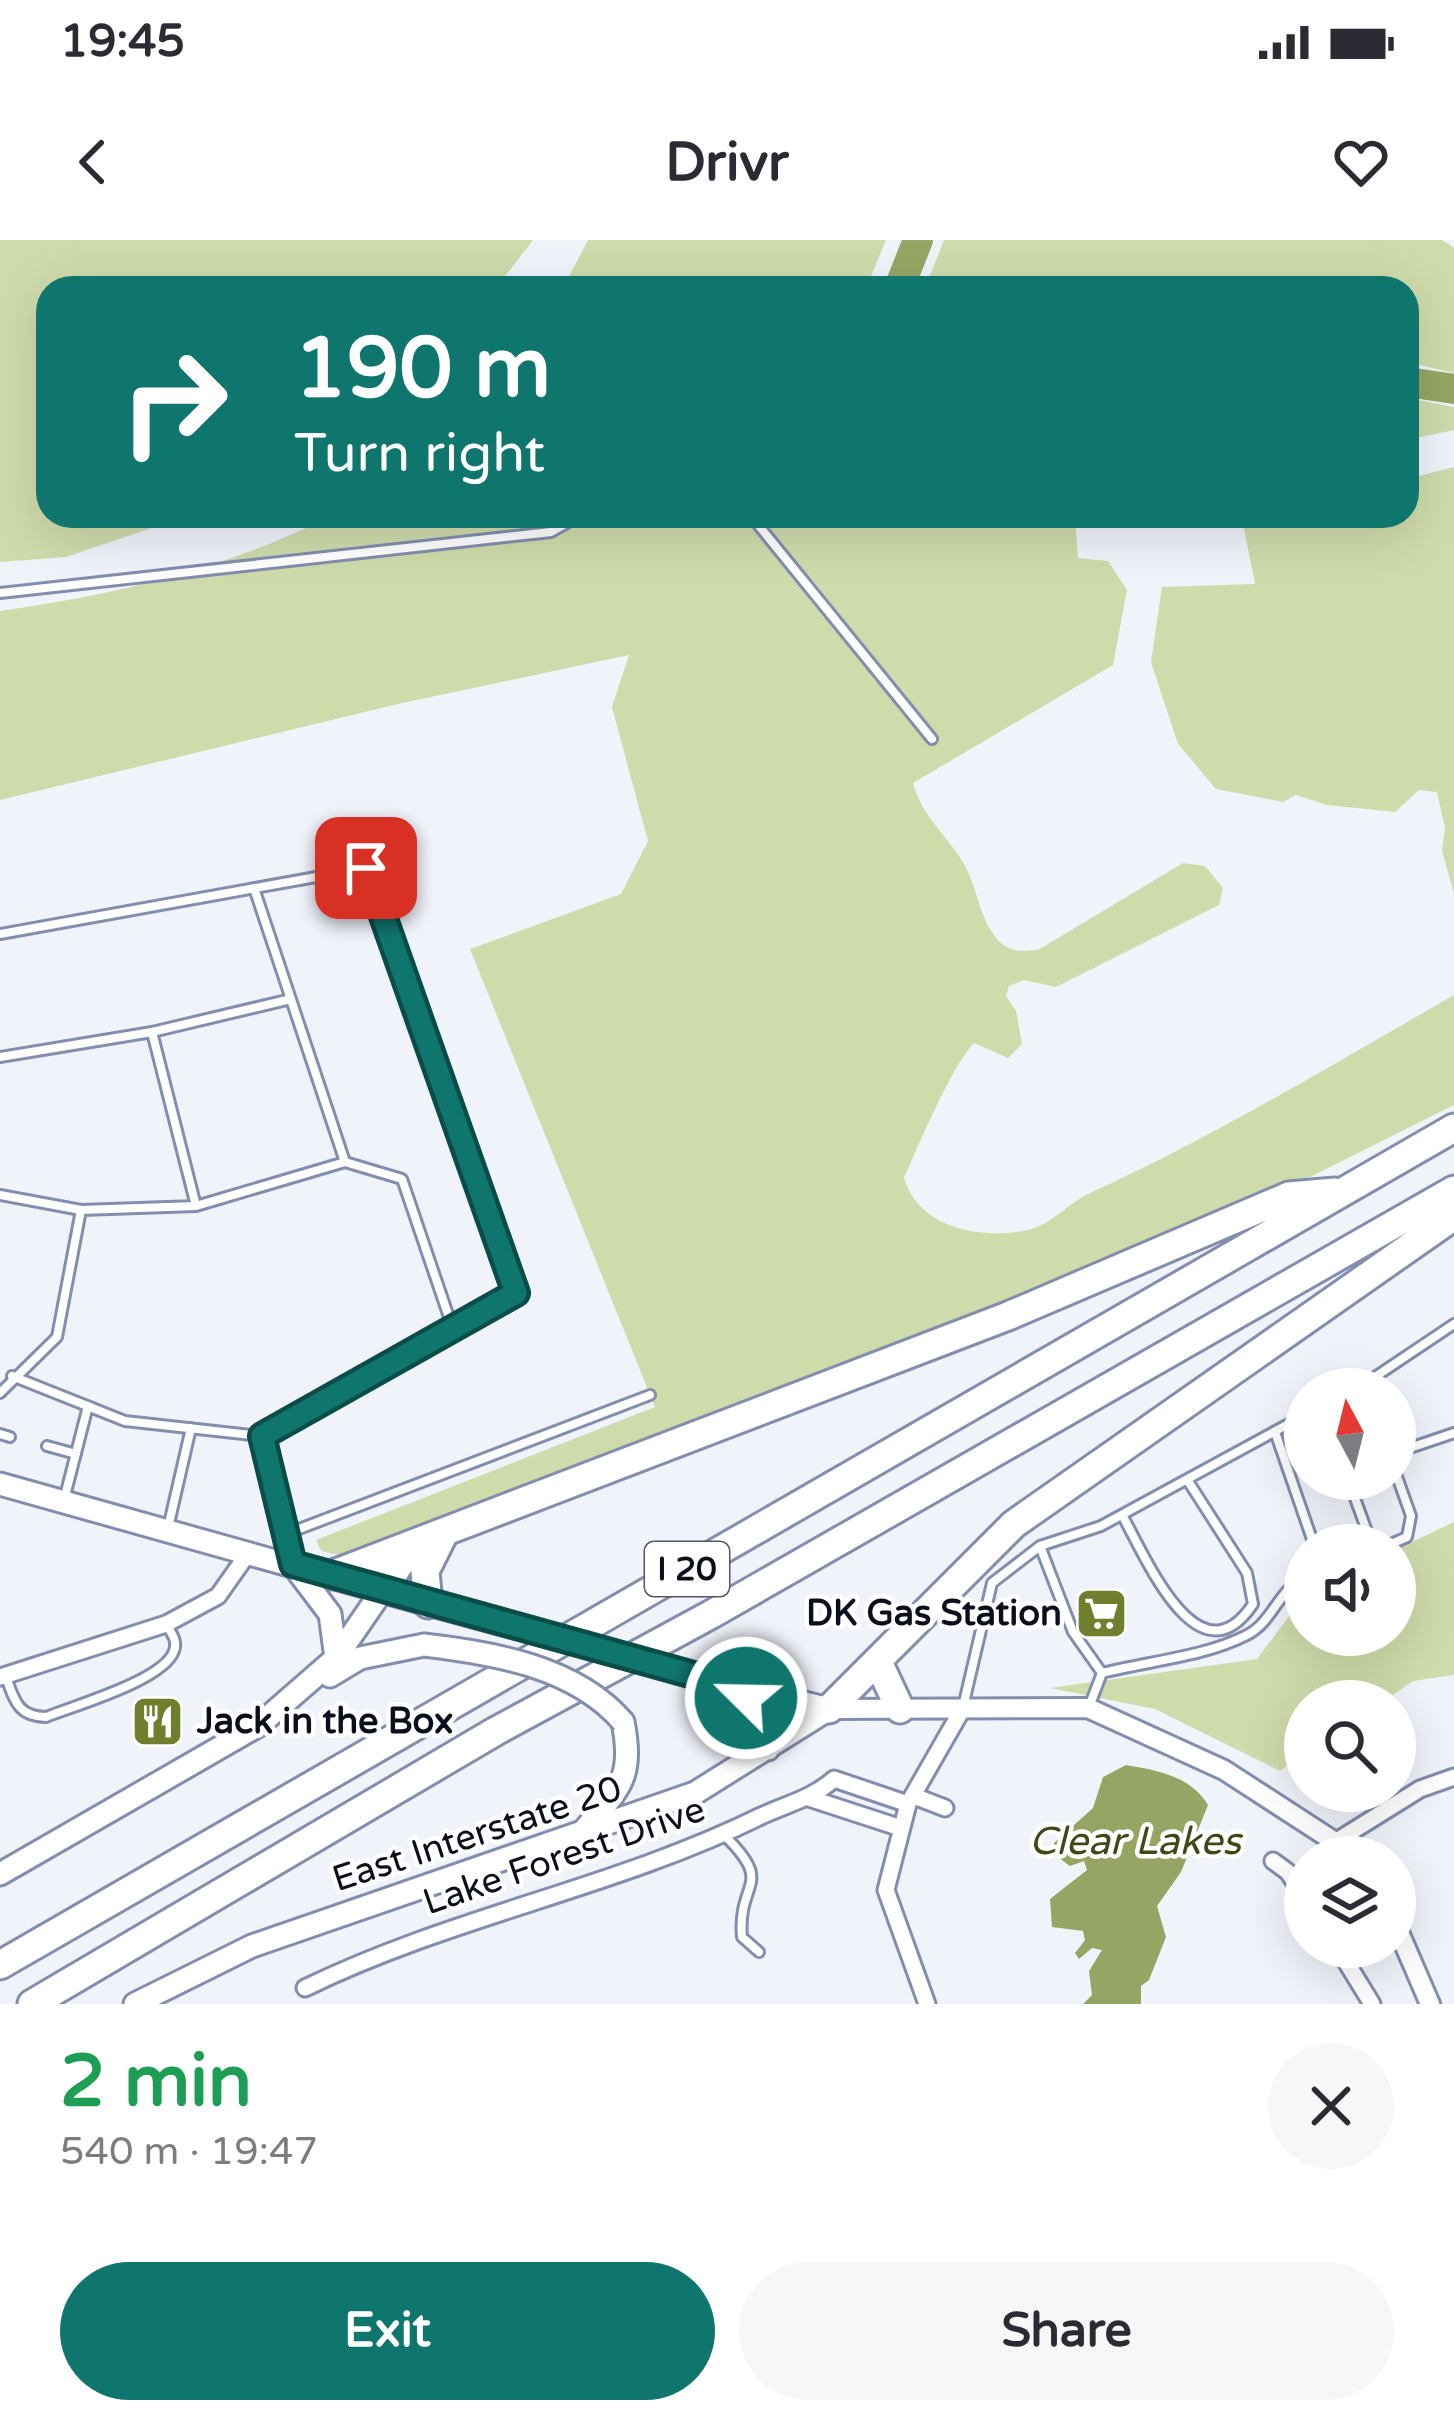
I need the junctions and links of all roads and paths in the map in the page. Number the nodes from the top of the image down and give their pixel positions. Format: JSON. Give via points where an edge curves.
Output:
{"nodes":[{"id":1,"x":558,"y":528,"type":"edge"},
{"id":2,"x":761,"y":528,"type":"edge"},
{"id":3,"x":0,"y":593,"type":"edge"},
{"id":4,"x":932,"y":739,"type":"dead end"},
{"id":5,"x":254,"y":888,"type":"junction"},
{"id":6,"x":0,"y":934,"type":"edge"},
{"id":7,"x":291,"y":999,"type":"junction"},
{"id":8,"x":152,"y":1032,"type":"junction"},
{"id":9,"x":0,"y":1057,"type":"edge"},
{"id":10,"x":1454,"y":1128,"type":"edge"},
{"id":11,"x":345,"y":1162,"type":"junction"},
{"id":12,"x":1345,"y":1190,"type":"junction"},
{"id":13,"x":1454,"y":1190,"type":"edge"},
{"id":14,"x":0,"y":1196,"type":"edge"},
{"id":15,"x":196,"y":1206,"type":"junction"},
{"id":16,"x":81,"y":1210,"type":"junction"},
{"id":17,"x":1454,"y":1216,"type":"edge"},
{"id":18,"x":1454,"y":1324,"type":"edge"},
{"id":19,"x":453,"y":1328,"type":"junction"},
{"id":20,"x":1390,"y":1368,"type":"edge"},
{"id":21,"x":12,"y":1376,"type":"junction"},
{"id":22,"x":0,"y":1393,"type":"edge"},
{"id":23,"x":650,"y":1395,"type":"dead end"},
{"id":24,"x":88,"y":1406,"type":"junction"},
{"id":25,"x":1284,"y":1427,"type":"edge"},
{"id":26,"x":191,"y":1428,"type":"junction"},
{"id":27,"x":1276,"y":1432,"type":"junction"},
{"id":28,"x":1454,"y":1433,"type":"edge"},
{"id":29,"x":262,"y":1436,"type":"junction"},
{"id":30,"x":47,"y":1446,"type":"dead end"},
{"id":31,"x":1416,"y":1446,"type":"edge"},
{"id":32,"x":76,"y":1454,"type":"junction"},
{"id":33,"x":1188,"y":1481,"type":"junction"},
{"id":34,"x":0,"y":1484,"type":"edge"},
{"id":35,"x":64,"y":1502,"type":"junction"},
{"id":36,"x":1122,"y":1515,"type":"junction"},
{"id":37,"x":1307,"y":1524,"type":"edge"},
{"id":38,"x":167,"y":1530,"type":"junction"},
{"id":39,"x":286,"y":1534,"type":"junction"},
{"id":40,"x":443,"y":1534,"type":"junction"},
{"id":41,"x":1040,"y":1546,"type":"junction"},
{"id":42,"x":410,"y":1548,"type":"junction"},
{"id":43,"x":249,"y":1552,"type":"junction"},
{"id":44,"x":293,"y":1564,"type":"junction"},
{"id":45,"x":331,"y":1575,"type":"junction"},
{"id":46,"x":382,"y":1591,"type":"junction"},
{"id":47,"x":1284,"y":1595,"type":"edge"},
{"id":48,"x":428,"y":1604,"type":"junction"},
{"id":49,"x":166,"y":1624,"type":"junction"},
{"id":50,"x":336,"y":1658,"type":"junction"},
{"id":51,"x":879,"y":1664,"type":"junction"},
{"id":52,"x":1102,"y":1673,"type":"junction"},
{"id":53,"x":3,"y":1677,"type":"edge"},
{"id":54,"x":744,"y":1689,"type":"junction"},
{"id":55,"x":302,"y":1694,"type":"junction"},
{"id":56,"x":900,"y":1708,"type":"junction"},
{"id":57,"x":963,"y":1708,"type":"junction"},
{"id":58,"x":1088,"y":1708,"type":"junction"},
{"id":59,"x":829,"y":1709,"type":"junction"},
{"id":60,"x":768,"y":1749,"type":"junction"},
{"id":61,"x":1454,"y":1777,"type":"edge"},
{"id":62,"x":809,"y":1798,"type":"junction"},
{"id":63,"x":911,"y":1800,"type":"junction"},
{"id":64,"x":945,"y":1808,"type":"dead end"},
{"id":65,"x":901,"y":1828,"type":"junction"},
{"id":66,"x":581,"y":1833,"type":"junction"},
{"id":67,"x":724,"y":1835,"type":"junction"},
{"id":68,"x":1321,"y":1836,"type":"edge"},
{"id":69,"x":1359,"y":1836,"type":"edge"},
{"id":70,"x":1273,"y":1862,"type":"dead end"},
{"id":71,"x":1284,"y":1869,"type":"edge"},
{"id":72,"x":0,"y":1874,"type":"edge"},
{"id":73,"x":28,"y":1948,"type":"junction"},
{"id":74,"x":759,"y":1952,"type":"dead end"},
{"id":75,"x":0,"y":1955,"type":"edge"},
{"id":76,"x":0,"y":1965,"type":"edge"},
{"id":77,"x":1350,"y":1968,"type":"edge"},
{"id":78,"x":1414,"y":1968,"type":"edge"},
{"id":79,"x":305,"y":1988,"type":"dead end"},
{"id":80,"x":32,"y":2004,"type":"edge"},
{"id":81,"x":135,"y":2004,"type":"edge"},
{"id":82,"x":927,"y":2004,"type":"edge"},
{"id":83,"x":1372,"y":2004,"type":"edge"},
{"id":84,"x":1430,"y":2004,"type":"edge"}],
"edges":[{"from":1,"to":3,"type":"lane"},
{"from":2,"to":4,"type":"lane"},
{"from":5,"to":6,"type":"lane"},
{"from":5,"to":7,"type":"lane"},
{"from":5,"to":19,"type":"lane","via":[[366,868],[516,1293]]},
{"from":7,"to":8,"type":"lane"},
{"from":7,"to":11,"type":"lane"},
{"from":8,"to":9,"type":"lane"},
{"from":8,"to":15,"type":"lane"},
{"from":10,"to":12,"type":"highway","number":"I 20"},
{"from":11,"to":15,"type":"lane"},
{"from":11,"to":19,"type":"lane","via":[[402,1180]]},
{"from":12,"to":40,"type":"highway","via":[[1289,1196],[986,1324]]},
{"from":12,"to":73,"type":"highway","number":"I 20"},
{"from":13,"to":80,"type":"highway","number":"I 20","via":[[496,1731]]},
{"from":14,"to":16,"type":"lane"},
{"from":15,"to":16,"type":"lane"},
{"from":16,"to":21,"type":"lane","via":[[57,1337]]},
{"from":17,"to":51,"type":"highway","via":[[1014,1524]]},
{"from":18,"to":20,"type":"lane"},
{"from":19,"to":29,"type":"lane"},
{"from":21,"to":22,"type":"lane"},
{"from":21,"to":24,"type":"lane"},
{"from":23,"to":39,"type":"lane"},
{"from":24,"to":26,"type":"lane","via":[[125,1421]]},
{"from":24,"to":32,"type":"lane"},
{"from":25,"to":27,"type":"lane"},
{"from":26,"to":29,"type":"lane"},
{"from":26,"to":38,"type":"lane"},
{"from":27,"to":33,"type":"lane"},
{"from":27,"to":37,"type":"lane"},
{"from":28,"to":31,"type":"lane"},
{"from":29,"to":39,"type":"lane"},
{"from":30,"to":32,"type":"lane"},
{"from":32,"to":35,"type":"lane"},
{"from":33,"to":36,"type":"lane"},
{"from":33,"to":36,"type":"lane","via":[[1247,1574],[1253,1604],[1244,1617],[1220,1629],[1198,1628],[1179,1614]]},
{"from":34,"to":35,"type":"main road"},
{"from":35,"to":38,"type":"main road"},
{"from":36,"to":41,"type":"lane"},
{"from":38,"to":43,"type":"main road"},
{"from":39,"to":44,"type":"lane"},
{"from":40,"to":42,"type":"highway"},
{"from":40,"to":48,"type":"highway","via":[[425,1571]]},
{"from":41,"to":52,"type":"lane","via":[[1072,1632]]},
{"from":41,"to":57,"type":"lane","via":[[992,1583]]},
{"from":42,"to":45,"type":"highway"},
{"from":42,"to":46,"type":"highway"},
{"from":43,"to":44,"type":"main road"},
{"from":43,"to":49,"type":"street","via":[[218,1597]]},
{"from":44,"to":45,"type":"main road"},
{"from":44,"to":50,"type":"main road","via":[[330,1614]]},
{"from":45,"to":46,"type":"main road"},
{"from":46,"to":48,"type":"main road"},
{"from":46,"to":50,"type":"main road"},
{"from":47,"to":52,"type":"lane","via":[[1250,1634]]},
{"from":48,"to":54,"type":"main road","bridge":true},
{"from":49,"to":53,"type":"street"},
{"from":49,"to":53,"type":"lane","via":[[174,1654],[154,1674],[46,1717],[17,1707]]},
{"from":50,"to":55,"type":"main road"},
{"from":51,"to":56,"type":"highway"},
{"from":51,"to":59,"type":"highway"},
{"from":52,"to":58,"type":"lane"},
{"from":54,"to":59,"type":"main road"},
{"from":54,"to":60,"type":"main road"},
{"from":55,"to":66,"type":"main road","bridge":true,"via":[[360,1658],[424,1645],[578,1680],[623,1721],[630,1758],[622,1786]]},
{"from":55,"to":72,"type":"main road"},
{"from":56,"to":57,"type":"street"},
{"from":56,"to":59,"type":"street"},
{"from":57,"to":58,"type":"street"},
{"from":57,"to":63,"type":"street"},
{"from":58,"to":68,"type":"street","via":[[1225,1770]]},
{"from":59,"to":60,"type":"main road","name":"East Interstate 20"},
{"from":60,"to":66,"type":"main road","name":"East Interstate 20","via":[[694,1793]]},
{"from":61,"to":69,"type":"street","via":[[1420,1790]]},
{"from":62,"to":63,"type":"street","name":"Lake Forest Drive","via":[[834,1779]]},
{"from":62,"to":65,"type":"street"},
{"from":62,"to":67,"type":"street","name":"Lake Forest Drive"},
{"from":63,"to":64,"type":"street"},
{"from":63,"to":65,"type":"street"},
{"from":65,"to":82,"type":"street","via":[[886,1890]]},
{"from":66,"to":81,"type":"main road","name":"East Interstate 20","via":[[252,1946]]},
{"from":67,"to":74,"type":"lane","via":[[752,1862],[740,1917],[742,1937]]},
{"from":67,"to":79,"type":"street","name":"Lake Forest Drive","via":[[437,1930]]},
{"from":70,"to":71,"type":"street"},
{"from":73,"to":75,"type":"highway"},
{"from":73,"to":76,"type":"highway","number":"I 20"},
{"from":77,"to":83,"type":"street"},
{"from":78,"to":84,"type":"street"}]}
